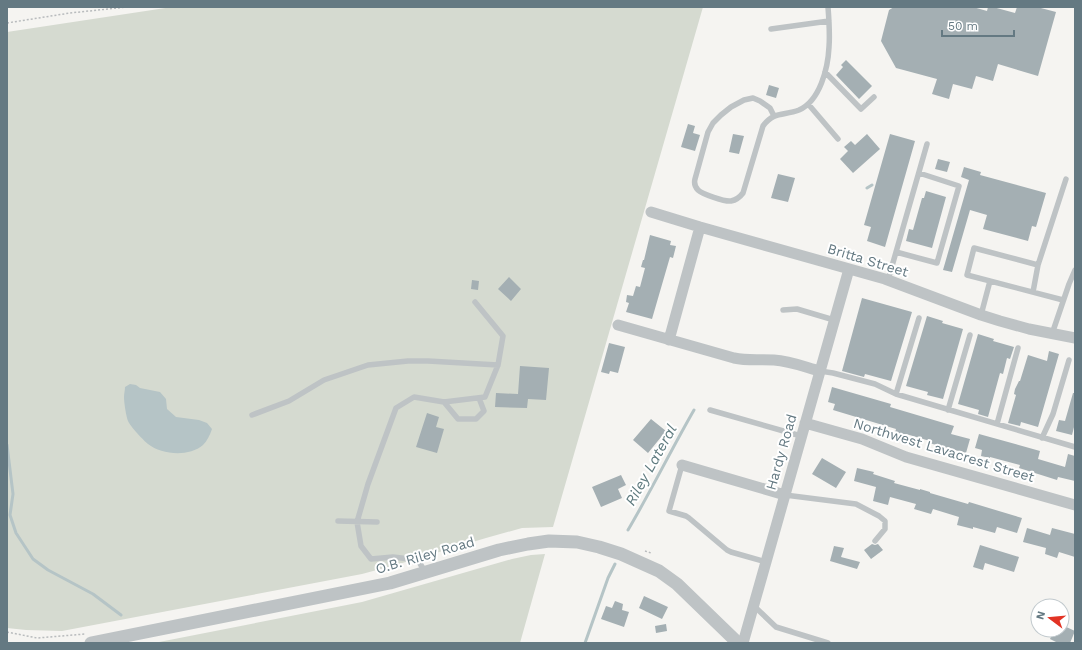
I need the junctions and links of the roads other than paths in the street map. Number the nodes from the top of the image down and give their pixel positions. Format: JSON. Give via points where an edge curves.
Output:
{"nodes":[{"id":1,"x":828,"y":7,"type":"edge"},
{"id":2,"x":829,"y":21,"type":"junction"},
{"id":3,"x":770,"y":29,"type":"dead end"},
{"id":4,"x":825,"y":72,"type":"junction"},
{"id":5,"x":874,"y":97,"type":"dead end"},
{"id":6,"x":809,"y":104,"type":"junction"},
{"id":7,"x":774,"y":116,"type":"junction"},
{"id":8,"x":838,"y":139,"type":"dead end"},
{"id":9,"x":927,"y":144,"type":"dead end"},
{"id":10,"x":919,"y":173,"type":"junction"},
{"id":11,"x":1066,"y":179,"type":"dead end"},
{"id":12,"x":651,"y":212,"type":"dead end"},
{"id":13,"x":700,"y":227,"type":"junction"},
{"id":14,"x":896,"y":252,"type":"junction"},
{"id":15,"x":1038,"y":265,"type":"junction"},
{"id":16,"x":849,"y":269,"type":"junction"},
{"id":17,"x":1075,"y":270,"type":"edge"},
{"id":18,"x":888,"y":280,"type":"junction"},
{"id":19,"x":990,"y":281,"type":"junction"},
{"id":20,"x":1033,"y":292,"type":"junction"},
{"id":21,"x":1063,"y":300,"type":"junction"},
{"id":22,"x":475,"y":302,"type":"dead end"},
{"id":23,"x":783,"y":310,"type":"dead end"},
{"id":24,"x":981,"y":315,"type":"junction"},
{"id":25,"x":919,"y":318,"type":"dead end"},
{"id":26,"x":834,"y":320,"type":"junction"},
{"id":27,"x":618,"y":325,"type":"dead end"},
{"id":28,"x":1052,"y":334,"type":"junction"},
{"id":29,"x":970,"y":335,"type":"dead end"},
{"id":30,"x":1075,"y":338,"type":"edge"},
{"id":31,"x":669,"y":340,"type":"junction"},
{"id":32,"x":1018,"y":348,"type":"dead end"},
{"id":33,"x":1069,"y":360,"type":"dead end"},
{"id":34,"x":498,"y":365,"type":"junction"},
{"id":35,"x":820,"y":371,"type":"junction"},
{"id":36,"x":896,"y":394,"type":"junction"},
{"id":37,"x":479,"y":398,"type":"junction"},
{"id":38,"x":444,"y":402,"type":"junction"},
{"id":39,"x":710,"y":410,"type":"dead end"},
{"id":40,"x":948,"y":410,"type":"junction"},
{"id":41,"x":252,"y":415,"type":"dead end"},
{"id":42,"x":805,"y":423,"type":"junction"},
{"id":43,"x":997,"y":424,"type":"junction"},
{"id":44,"x":801,"y":436,"type":"junction"},
{"id":45,"x":1042,"y":438,"type":"junction"},
{"id":46,"x":1075,"y":447,"type":"edge"},
{"id":47,"x":682,"y":465,"type":"joint"},
{"id":48,"x":785,"y":495,"type":"junction"},
{"id":49,"x":1075,"y":505,"type":"edge"},
{"id":50,"x":338,"y":521,"type":"dead end"},
{"id":51,"x":357,"y":522,"type":"junction"},
{"id":52,"x":377,"y":522,"type":"dead end"},
{"id":53,"x":875,"y":541,"type":"dead end"},
{"id":54,"x":766,"y":562,"type":"junction"},
{"id":55,"x":426,"y":572,"type":"junction"},
{"id":56,"x":753,"y":606,"type":"junction"},
{"id":57,"x":91,"y":643,"type":"edge"},
{"id":58,"x":738,"y":643,"type":"edge"},
{"id":59,"x":743,"y":643,"type":"edge"},
{"id":60,"x":828,"y":643,"type":"edge"}],
"edges":[{"from":1,"to":2,"type":"lane"},
{"from":2,"to":3,"type":"lane"},
{"from":2,"to":4,"type":"lane","via":[[829,47]]},
{"from":4,"to":5,"type":"lane","via":[[861,109]]},
{"from":4,"to":6,"type":"lane"},
{"from":6,"to":7,"type":"lane","via":[[798,111]]},
{"from":6,"to":8,"type":"lane"},
{"from":7,"to":7,"type":"lane","via":[[763,126],[743,193],[739,198],[728,201],[701,193],[694,184],[694,179],[713,123],[731,107],[753,98],[770,108]]},
{"from":9,"to":10,"type":"lane"},
{"from":10,"to":14,"type":"lane"},
{"from":10,"to":14,"type":"lane","via":[[959,186],[937,263]]},
{"from":11,"to":15,"type":"lane"},
{"from":12,"to":13,"type":"street","name":"Britta Street"},
{"from":13,"to":16,"type":"street","name":"Britta Street"},
{"from":13,"to":31,"type":"street"},
{"from":14,"to":18,"type":"lane"},
{"from":15,"to":19,"type":"lane","via":[[974,248],[967,275]]},
{"from":15,"to":20,"type":"lane"},
{"from":16,"to":18,"type":"street","name":"Britta Street"},
{"from":16,"to":26,"type":"street","name":"Hardy Road"},
{"from":17,"to":21,"type":"lane"},
{"from":18,"to":24,"type":"street","name":"Britta Street"},
{"from":19,"to":20,"type":"lane"},
{"from":19,"to":24,"type":"lane"},
{"from":20,"to":21,"type":"lane"},
{"from":21,"to":28,"type":"lane"},
{"from":22,"to":34,"type":"lane","via":[[503,336]]},
{"from":23,"to":26,"type":"lane","via":[[797,309]]},
{"from":24,"to":28,"type":"street","name":"Britta Street"},
{"from":25,"to":36,"type":"lane"},
{"from":26,"to":35,"type":"street","name":"Hardy Road"},
{"from":27,"to":31,"type":"street"},
{"from":28,"to":30,"type":"street","name":"Britta Street"},
{"from":29,"to":40,"type":"lane"},
{"from":31,"to":35,"type":"street","via":[[734,358],[791,362]]},
{"from":32,"to":43,"type":"lane"},
{"from":33,"to":45,"type":"lane","via":[[1054,414]]},
{"from":34,"to":37,"type":"lane","via":[[486,397]]},
{"from":34,"to":41,"type":"lane","via":[[421,361],[368,365],[324,380],[289,401]]},
{"from":35,"to":36,"type":"lane","via":[[875,384]]},
{"from":35,"to":42,"type":"street","name":"Hardy Road"},
{"from":36,"to":40,"type":"lane"},
{"from":37,"to":38,"type":"lane"},
{"from":37,"to":38,"type":"lane","via":[[484,410],[476,420],[458,419]]},
{"from":38,"to":51,"type":"lane","via":[[414,397],[396,408]]},
{"from":39,"to":44,"type":"lane"},
{"from":40,"to":43,"type":"lane"},
{"from":42,"to":44,"type":"street","name":"Hardy Road"},
{"from":42,"to":49,"type":"street","name":"Northwest Lavacrest Street","via":[[862,439],[906,457]]},
{"from":43,"to":45,"type":"lane"},
{"from":44,"to":48,"type":"street","name":"Hardy Road"},
{"from":45,"to":46,"type":"lane"},
{"from":47,"to":48,"type":"street"},
{"from":47,"to":54,"type":"lane","via":[[669,511],[689,518],[727,550]]},
{"from":48,"to":53,"type":"lane","via":[[856,504],[880,516],[885,521],[885,529]]},
{"from":48,"to":54,"type":"street","name":"Hardy Road"},
{"from":50,"to":51,"type":"lane"},
{"from":51,"to":52,"type":"lane"},
{"from":51,"to":55,"type":"lane","via":[[361,546],[371,559],[393,557],[418,560]]},
{"from":54,"to":56,"type":"street","name":"Hardy Road"},
{"from":55,"to":57,"type":"street","name":"O.B. Riley Road","via":[[390,583]]},
{"from":55,"to":58,"type":"street","name":"O.B. Riley Road","via":[[528,544],[550,541],[577,542],[599,547],[640,562],[671,579]]},
{"from":56,"to":59,"type":"street","name":"Hardy Road"},
{"from":56,"to":60,"type":"lane","via":[[776,627]]}]}
